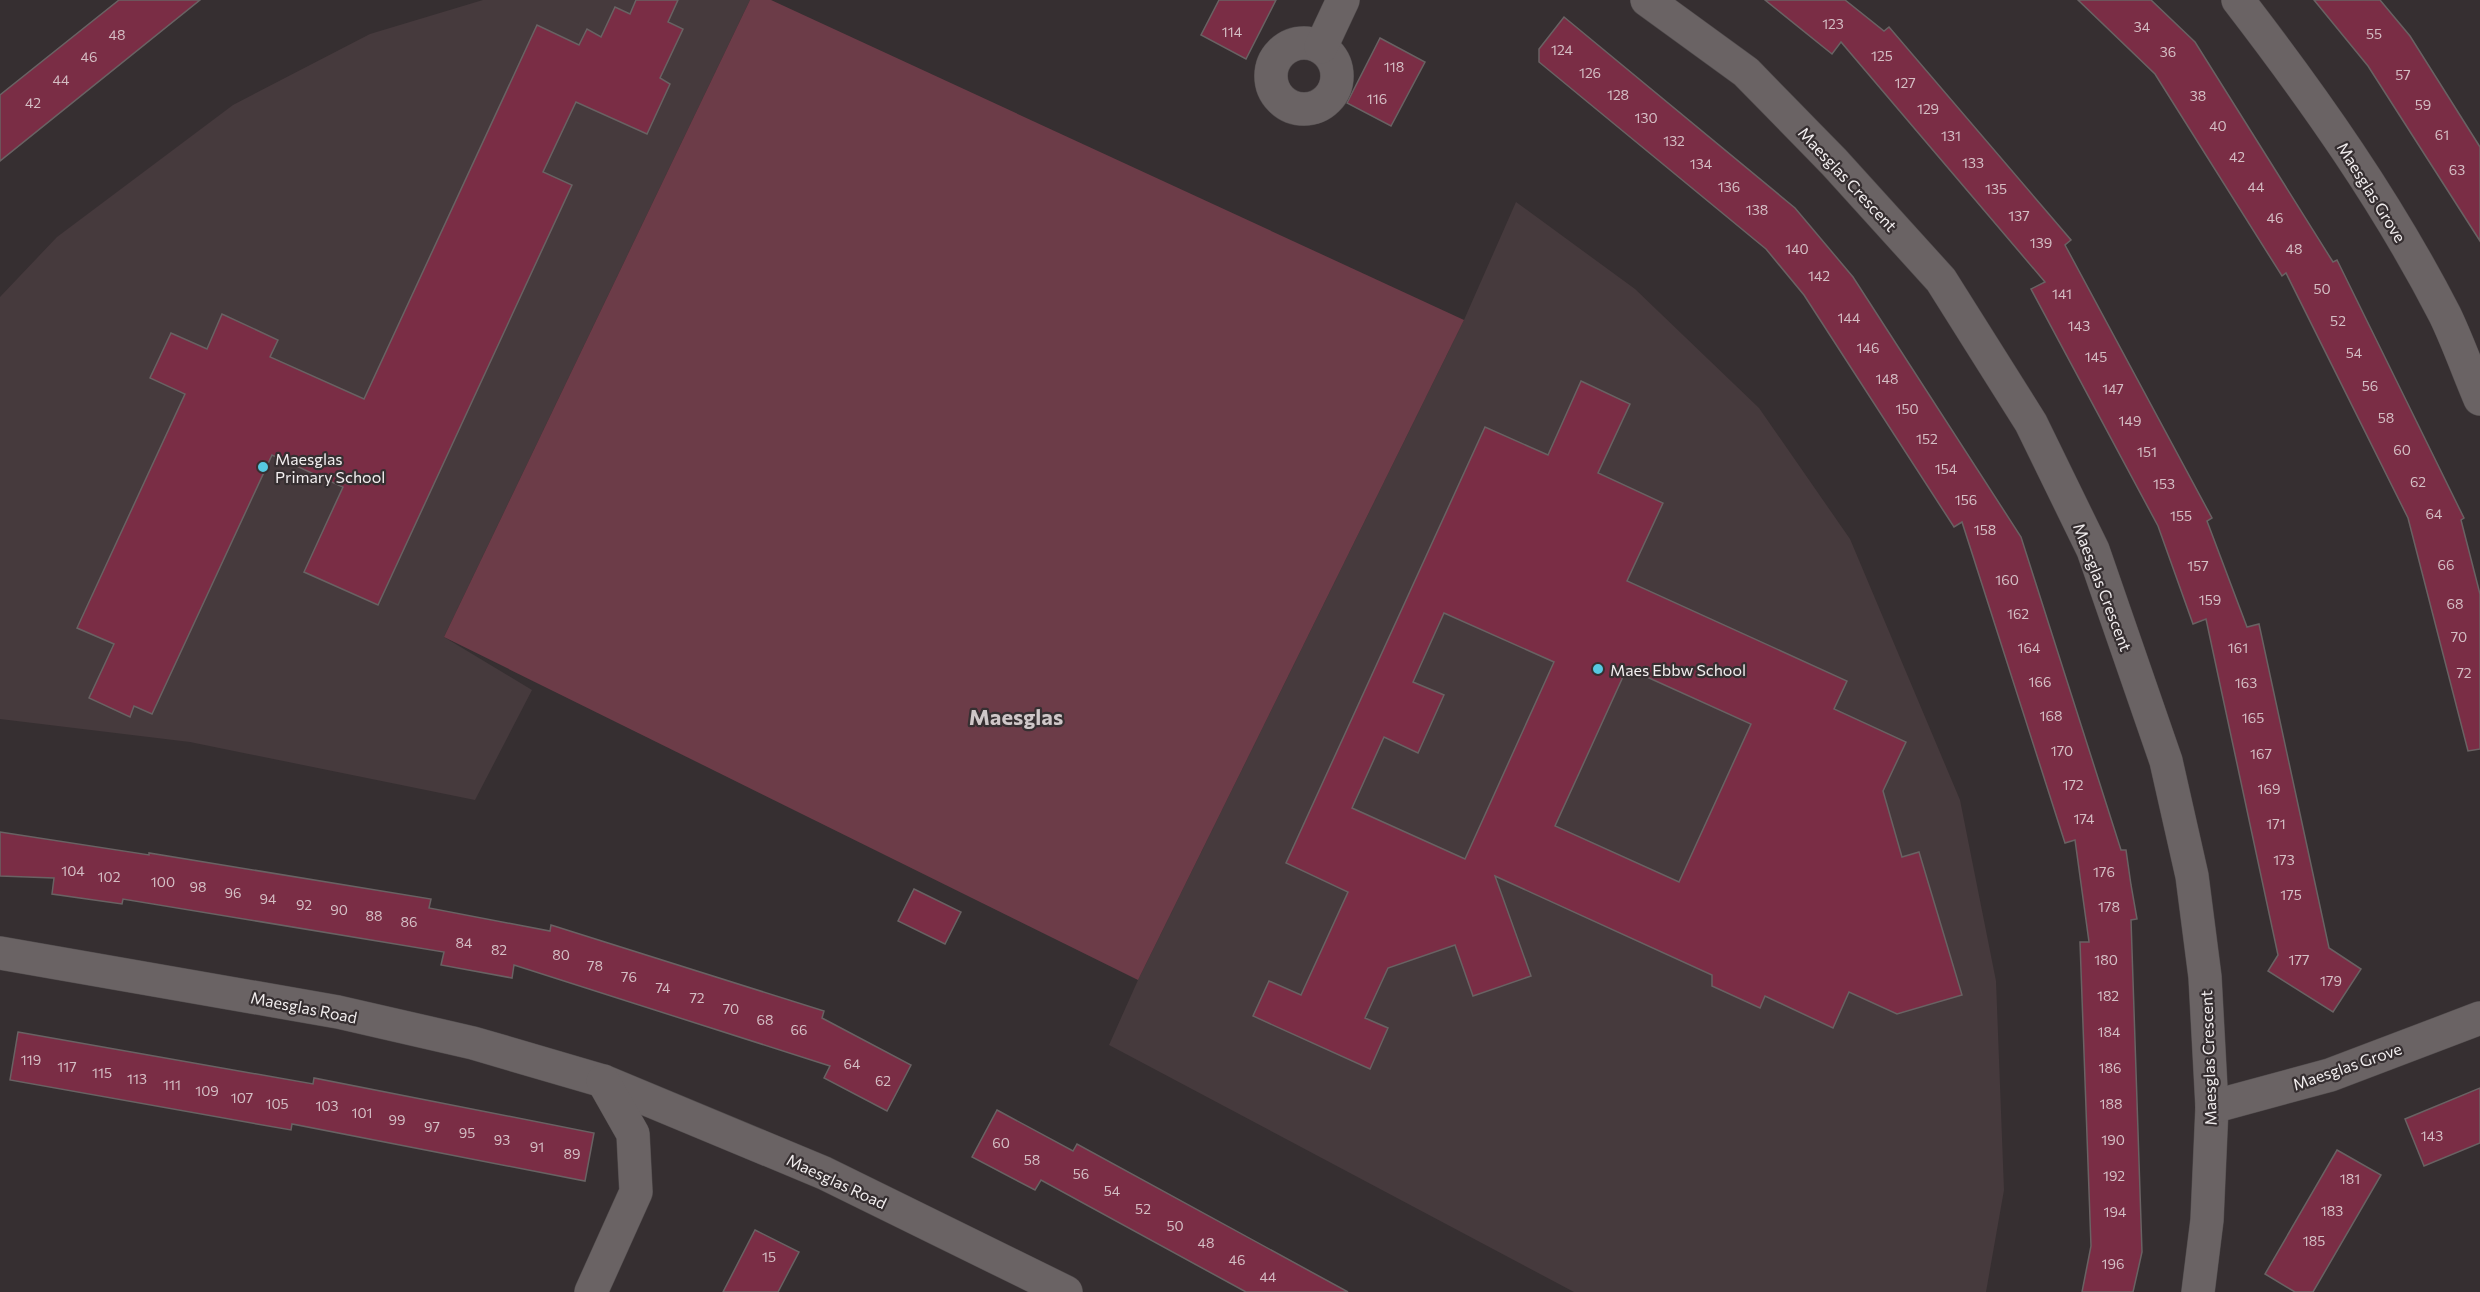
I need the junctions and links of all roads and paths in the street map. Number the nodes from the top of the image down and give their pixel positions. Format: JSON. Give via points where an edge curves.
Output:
{"nodes":[{"id":1,"x":1342,"y":0,"type":"edge"},
{"id":2,"x":1647,"y":0,"type":"edge"},
{"id":3,"x":2238,"y":0,"type":"edge"},
{"id":4,"x":1321,"y":47,"type":"dead end"},
{"id":5,"x":2480,"y":399,"type":"edge"},
{"id":6,"x":0,"y":953,"type":"edge"},
{"id":7,"x":2480,"y":1018,"type":"edge"},
{"id":8,"x":603,"y":1081,"type":"junction"},
{"id":9,"x":2212,"y":1107,"type":"junction"},
{"id":10,"x":591,"y":1292,"type":"edge"},
{"id":11,"x":1066,"y":1292,"type":"edge"},
{"id":12,"x":2198,"y":1292,"type":"edge"}],
"edges":[{"from":1,"to":4,"type":"street"},
{"from":2,"to":9,"type":"street","name":"Maesglas Crescent","via":[[1746,72],[1880,212],[1941,280],[2031,423],[2093,550],[2166,761],[2192,876],[2205,977]]},
{"from":3,"to":5,"type":"street","name":"Maesglas Grove","via":[[2301,82],[2369,183],[2445,316]]},
{"from":6,"to":8,"type":"street","name":"Maesglas Road","via":[[338,1012],[473,1043]]},
{"from":7,"to":9,"type":"street","name":"Maesglas Grove","via":[[2330,1075]]},
{"from":8,"to":10,"type":"street","via":[[633,1134],[636,1192]]},
{"from":8,"to":11,"type":"street","name":"Maesglas Road","via":[[824,1173]]},
{"from":9,"to":12,"type":"street","name":"Maesglas Crescent","via":[[2207,1220]]}]}
